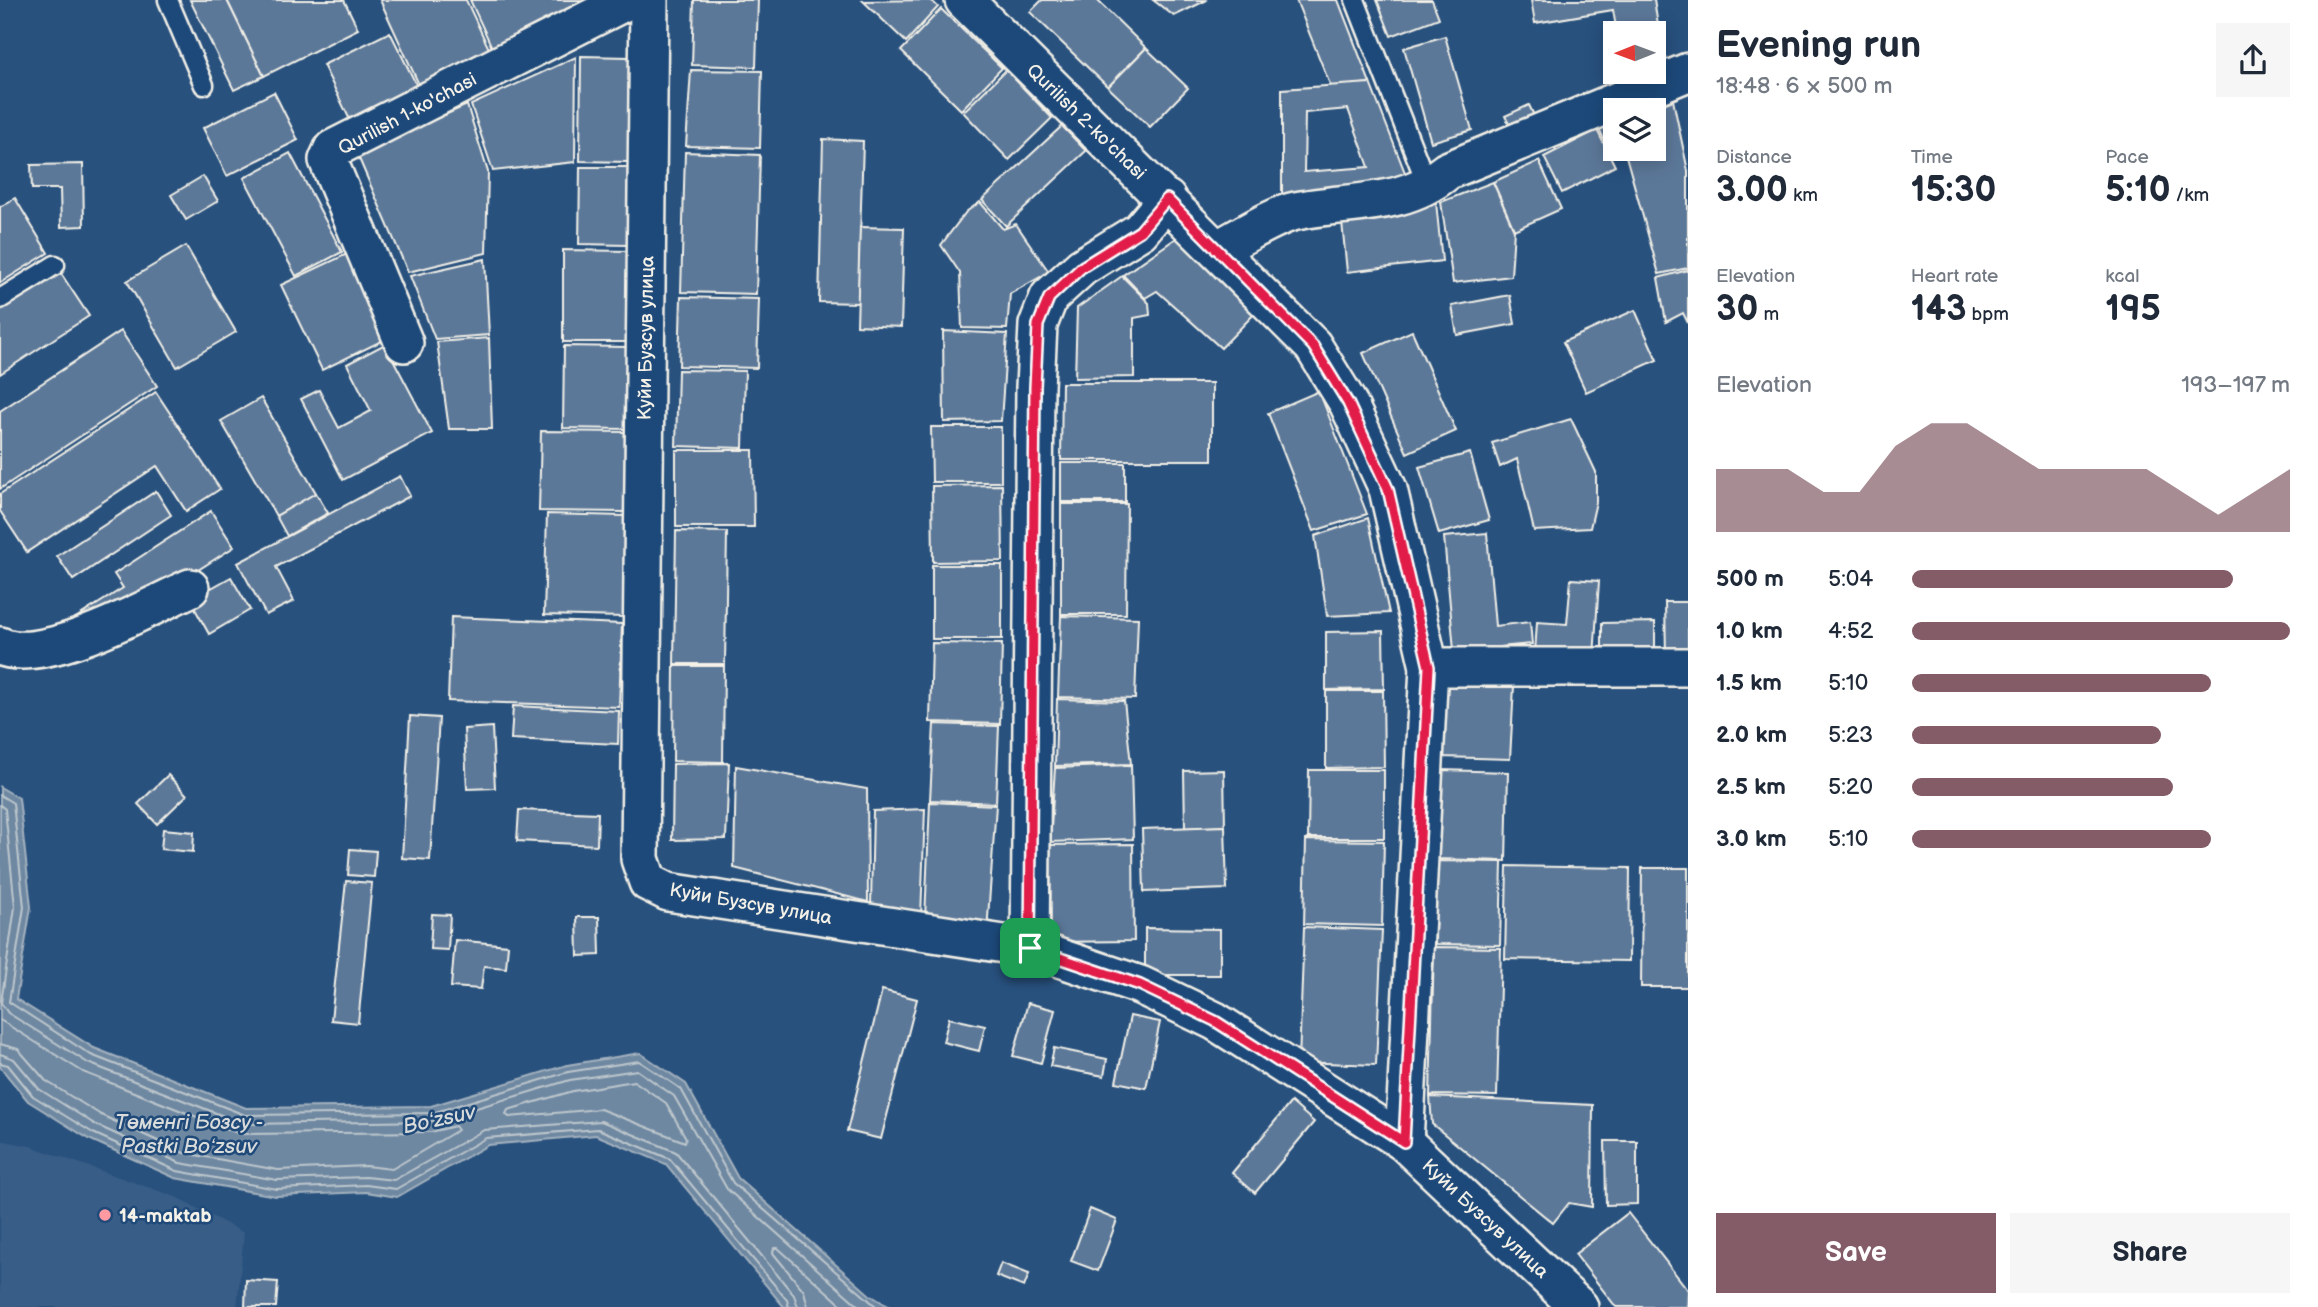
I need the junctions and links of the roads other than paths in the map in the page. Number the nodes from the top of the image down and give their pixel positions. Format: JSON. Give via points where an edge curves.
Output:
{"nodes":[{"id":1,"x":168,"y":0,"type":"edge"},
{"id":2,"x":628,"y":0,"type":"edge"},
{"id":3,"x":649,"y":0,"type":"edge"},
{"id":4,"x":964,"y":0,"type":"edge"},
{"id":5,"x":1355,"y":0,"type":"edge"},
{"id":6,"x":1688,"y":72,"type":"edge"},
{"id":7,"x":204,"y":85,"type":"dead end"},
{"id":8,"x":1428,"y":187,"type":"junction"},
{"id":9,"x":1167,"y":199,"type":"junction"},
{"id":10,"x":1218,"y":249,"type":"junction"},
{"id":11,"x":55,"y":265,"type":"dead end"},
{"id":12,"x":0,"y":299,"type":"edge"},
{"id":13,"x":404,"y":343,"type":"dead end"},
{"id":14,"x":190,"y":588,"type":"dead end"},
{"id":15,"x":0,"y":646,"type":"edge"},
{"id":16,"x":1429,"y":667,"type":"junction"},
{"id":17,"x":1688,"y":667,"type":"edge"},
{"id":18,"x":1030,"y":948,"type":"junction"},
{"id":19,"x":1404,"y":1142,"type":"junction"},
{"id":20,"x":1579,"y":1307,"type":"edge"}],
"edges":[{"from":1,"to":7,"type":"lane"},
{"from":2,"to":13,"type":"street","name":"Qurilish 1-ko'chasi","via":[[333,149],[328,160]]},
{"from":3,"to":18,"type":"street","name":"Куйи Бузсув улица","via":[[640,859],[648,882],[668,892]]},
{"from":4,"to":9,"type":"street","name":"Qurilish 2-ko'chasi"},
{"from":5,"to":8,"type":"lane"},
{"from":6,"to":8,"type":"street","via":[[1447,171]]},
{"from":8,"to":10,"type":"street","via":[[1392,198],[1293,211]]},
{"from":9,"to":10,"type":"street","name":"Qurilish 2-ko'chasi"},
{"from":9,"to":18,"type":"street","via":[[1140,231],[1082,267],[1049,298],[1038,325]]},
{"from":10,"to":16,"type":"street","name":"Qurilish 2-ko'chasi","via":[[1313,346],[1348,403],[1388,489]]},
{"from":11,"to":12,"type":"lane"},
{"from":14,"to":15,"type":"street","via":[[90,635],[28,652]]},
{"from":16,"to":17,"type":"street"},
{"from":16,"to":19,"type":"street","name":"Qurilish 2-ko'chasi"},
{"from":18,"to":19,"type":"street","name":"Куйи Бузсув улица","via":[[1140,985],[1215,1021]]},
{"from":19,"to":20,"type":"street","name":"Куйи Бузсув улица"}]}
